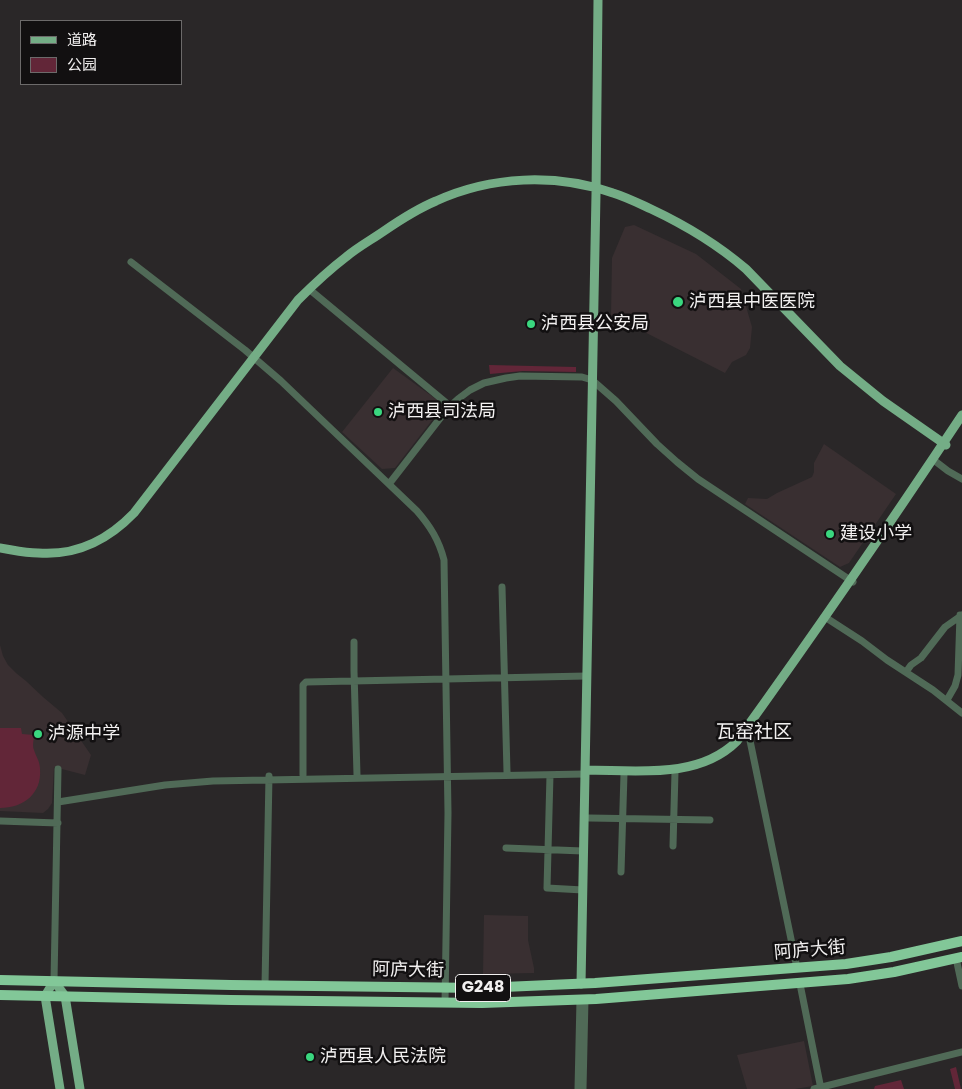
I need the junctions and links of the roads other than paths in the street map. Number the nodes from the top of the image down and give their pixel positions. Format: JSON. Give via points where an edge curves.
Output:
{"nodes":[{"id":1,"x":598,"y":0,"type":"edge"},
{"id":2,"x":603,"y":0,"type":"edge"},
{"id":3,"x":598,"y":191,"type":"junction"},
{"id":4,"x":130,"y":262,"type":"dead end"},
{"id":5,"x":312,"y":291,"type":"junction"},
{"id":6,"x":256,"y":360,"type":"junction"},
{"id":7,"x":594,"y":382,"type":"junction"},
{"id":8,"x":450,"y":406,"type":"junction"},
{"id":9,"x":962,"y":415,"type":"edge"},
{"id":10,"x":962,"y":422,"type":"edge"},
{"id":11,"x":943,"y":447,"type":"junction"},
{"id":12,"x":936,"y":461,"type":"junction"},
{"id":13,"x":962,"y":479,"type":"edge"},
{"id":14,"x":389,"y":484,"type":"junction"},
{"id":15,"x":0,"y":548,"type":"edge"},
{"id":16,"x":0,"y":554,"type":"edge"},
{"id":17,"x":852,"y":581,"type":"junction"},
{"id":18,"x":502,"y":587,"type":"dead end"},
{"id":19,"x":961,"y":615,"type":"edge"},
{"id":20,"x":828,"y":619,"type":"junction"},
{"id":21,"x":354,"y":642,"type":"dead end"},
{"id":22,"x":906,"y":672,"type":"junction"},
{"id":23,"x":586,"y":676,"type":"junction"},
{"id":24,"x":446,"y":678,"type":"junction"},
{"id":25,"x":505,"y":678,"type":"junction"},
{"id":26,"x":354,"y":680,"type":"junction"},
{"id":27,"x":947,"y":700,"type":"junction"},
{"id":28,"x":962,"y":713,"type":"edge"},
{"id":29,"x":748,"y":731,"type":"junction"},
{"id":30,"x":58,"y":769,"type":"dead end"},
{"id":31,"x":507,"y":772,"type":"junction"},
{"id":32,"x":587,"y":772,"type":"junction"},
{"id":33,"x":674,"y":772,"type":"junction"},
{"id":34,"x":357,"y":774,"type":"junction"},
{"id":35,"x":624,"y":774,"type":"junction"},
{"id":36,"x":303,"y":775,"type":"junction"},
{"id":37,"x":448,"y":775,"type":"junction"},
{"id":38,"x":550,"y":775,"type":"junction"},
{"id":39,"x":268,"y":778,"type":"junction"},
{"id":40,"x":58,"y":800,"type":"junction"},
{"id":41,"x":589,"y":818,"type":"junction"},
{"id":42,"x":623,"y":818,"type":"junction"},
{"id":43,"x":674,"y":819,"type":"junction"},
{"id":44,"x":710,"y":820,"type":"dead end"},
{"id":45,"x":0,"y":822,"type":"edge"},
{"id":46,"x":58,"y":823,"type":"junction"},
{"id":47,"x":673,"y":846,"type":"dead end"},
{"id":48,"x":506,"y":848,"type":"dead end"},
{"id":49,"x":548,"y":850,"type":"junction"},
{"id":50,"x":583,"y":851,"type":"junction"},
{"id":51,"x":621,"y":872,"type":"dead end"},
{"id":52,"x":583,"y":890,"type":"junction"},
{"id":53,"x":962,"y":941,"type":"edge"},
{"id":54,"x":959,"y":958,"type":"edge"},
{"id":55,"x":797,"y":968,"type":"junction"},
{"id":56,"x":0,"y":980,"type":"edge"},
{"id":57,"x":54,"y":981,"type":"junction"},
{"id":58,"x":583,"y":984,"type":"junction"},
{"id":59,"x":800,"y":984,"type":"junction"},
{"id":60,"x":265,"y":985,"type":"junction"},
{"id":61,"x":962,"y":986,"type":"edge"},
{"id":62,"x":445,"y":988,"type":"junction"},
{"id":63,"x":0,"y":995,"type":"edge"},
{"id":64,"x":45,"y":996,"type":"junction"},
{"id":65,"x":65,"y":996,"type":"junction"},
{"id":66,"x":583,"y":999,"type":"junction"},
{"id":67,"x":445,"y":1003,"type":"junction"},
{"id":68,"x":962,"y":1052,"type":"edge"},
{"id":69,"x":60,"y":1089,"type":"edge"},
{"id":70,"x":80,"y":1089,"type":"edge"},
{"id":71,"x":578,"y":1089,"type":"edge"},
{"id":72,"x":583,"y":1089,"type":"edge"},
{"id":73,"x":819,"y":1089,"type":"edge"}],
"edges":[{"from":1,"to":3,"type":"main road"},
{"from":2,"to":3,"type":"main road"},
{"from":3,"to":5,"type":"main road","via":[[530,186],[490,189],[465,196],[412,220],[351,260]]},
{"from":3,"to":7,"type":"main road"},
{"from":3,"to":11,"type":"main road","via":[[696,239],[728,261],[836,370],[897,419]]},
{"from":4,"to":6,"type":"street"},
{"from":5,"to":6,"type":"main road"},
{"from":5,"to":8,"type":"street"},
{"from":6,"to":14,"type":"street"},
{"from":6,"to":15,"type":"main road","via":[[134,512],[115,530],[92,544],[67,552],[39,554]]},
{"from":6,"to":16,"type":"main road","via":[[138,516],[119,535],[95,550],[68,557],[49,560]]},
{"from":7,"to":8,"type":"street","via":[[582,377],[506,378],[477,387]]},
{"from":7,"to":17,"type":"street","via":[[698,479]]},
{"from":7,"to":23,"type":"main road"},
{"from":7,"to":32,"type":"main road"},
{"from":8,"to":14,"type":"street"},
{"from":9,"to":11,"type":"main road"},
{"from":10,"to":11,"type":"main road"},
{"from":11,"to":12,"type":"main road"},
{"from":11,"to":17,"type":"main road"},
{"from":12,"to":13,"type":"street"},
{"from":12,"to":17,"type":"main road"},
{"from":14,"to":24,"type":"street","via":[[426,521],[442,553]]},
{"from":17,"to":20,"type":"main road"},
{"from":17,"to":32,"type":"main road","via":[[737,741],[725,751],[704,763],[683,768]]},
{"from":18,"to":25,"type":"street"},
{"from":19,"to":22,"type":"street","via":[[945,627]]},
{"from":19,"to":27,"type":"street","via":[[958,675]]},
{"from":20,"to":22,"type":"street"},
{"from":20,"to":29,"type":"main road"},
{"from":21,"to":26,"type":"street"},
{"from":22,"to":27,"type":"street"},
{"from":23,"to":25,"type":"street"},
{"from":23,"to":32,"type":"main road"},
{"from":24,"to":25,"type":"street"},
{"from":24,"to":26,"type":"street"},
{"from":24,"to":37,"type":"street"},
{"from":25,"to":31,"type":"street"},
{"from":26,"to":34,"type":"street"},
{"from":26,"to":36,"type":"street","via":[[307,681],[303,685]]},
{"from":27,"to":28,"type":"street"},
{"from":29,"to":33,"type":"main road","via":[[734,749],[720,759],[698,768]]},
{"from":29,"to":55,"type":"street"},
{"from":30,"to":40,"type":"street"},
{"from":31,"to":32,"type":"street"},
{"from":31,"to":37,"type":"street"},
{"from":32,"to":35,"type":"main road"},
{"from":32,"to":38,"type":"street"},
{"from":32,"to":41,"type":"main road"},
{"from":32,"to":50,"type":"main road"},
{"from":33,"to":35,"type":"main road"},
{"from":33,"to":43,"type":"street"},
{"from":34,"to":36,"type":"street"},
{"from":34,"to":37,"type":"street"},
{"from":35,"to":42,"type":"street"},
{"from":36,"to":39,"type":"street"},
{"from":37,"to":38,"type":"street"},
{"from":37,"to":39,"type":"street"},
{"from":37,"to":62,"type":"street"},
{"from":38,"to":49,"type":"street"},
{"from":39,"to":40,"type":"street","via":[[184,783]]},
{"from":39,"to":60,"type":"street"},
{"from":40,"to":46,"type":"street"},
{"from":41,"to":42,"type":"street"},
{"from":41,"to":58,"type":"main road"},
{"from":42,"to":43,"type":"street"},
{"from":42,"to":51,"type":"street"},
{"from":43,"to":44,"type":"street"},
{"from":43,"to":47,"type":"street"},
{"from":45,"to":46,"type":"street"},
{"from":46,"to":57,"type":"street"},
{"from":48,"to":49,"type":"street"},
{"from":49,"to":50,"type":"street"},
{"from":49,"to":52,"type":"street","via":[[547,888]]},
{"from":50,"to":52,"type":"main road"},
{"from":52,"to":58,"type":"main road"},
{"from":53,"to":55,"type":"highway","name":"阿庐大街","number":"G248","via":[[863,962]]},
{"from":54,"to":59,"type":"highway","number":"G248","via":[[865,977]]},
{"from":54,"to":61,"type":"street"},
{"from":55,"to":58,"type":"highway","name":"阿庐大街","number":"G248"},
{"from":56,"to":57,"type":"highway","name":"阿庐大街","number":"G248"},
{"from":57,"to":60,"type":"highway","name":"阿庐大街","number":"G248"},
{"from":57,"to":64,"type":"main road"},
{"from":57,"to":65,"type":"main road"},
{"from":58,"to":62,"type":"highway","name":"阿庐大街","number":"G248"},
{"from":59,"to":66,"type":"highway","number":"G248"},
{"from":59,"to":73,"type":"street"},
{"from":60,"to":62,"type":"highway","name":"阿庐大街","number":"G248"},
{"from":62,"to":67,"type":"street"},
{"from":63,"to":64,"type":"highway","name":"阿庐大街","number":"G248"},
{"from":64,"to":65,"type":"highway","name":"阿庐大街","number":"G248"},
{"from":64,"to":69,"type":"main road"},
{"from":65,"to":67,"type":"highway","name":"阿庐大街","number":"G248"},
{"from":65,"to":70,"type":"main road"},
{"from":66,"to":67,"type":"highway","name":"阿庐大街","number":"G248"},
{"from":66,"to":71,"type":"street"},
{"from":66,"to":72,"type":"street"},
{"from":68,"to":73,"type":"street"}]}
